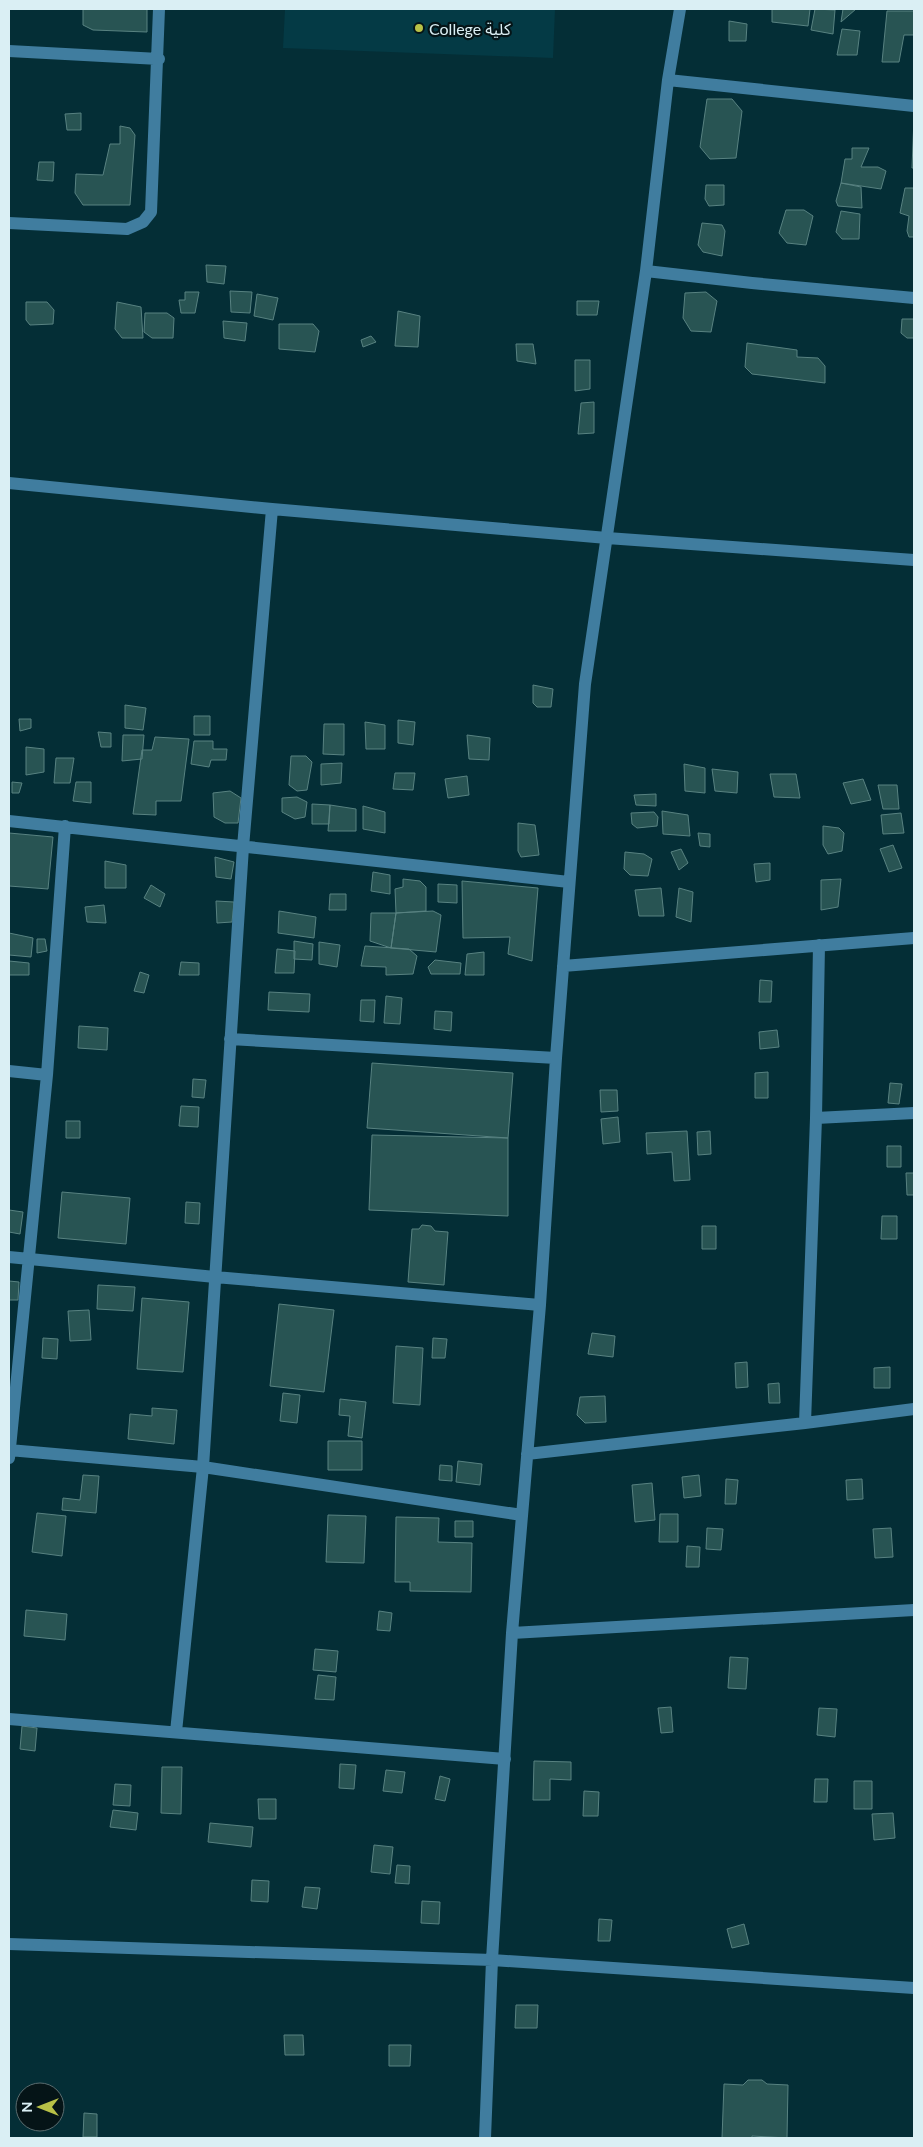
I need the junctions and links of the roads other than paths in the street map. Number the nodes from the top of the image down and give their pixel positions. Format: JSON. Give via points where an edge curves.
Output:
{"nodes":[{"id":1,"x":159,"y":9,"type":"edge"},
{"id":2,"x":680,"y":9,"type":"edge"},
{"id":3,"x":9,"y":51,"type":"edge"},
{"id":4,"x":159,"y":59,"type":"junction"},
{"id":5,"x":668,"y":80,"type":"junction"},
{"id":6,"x":914,"y":106,"type":"edge"},
{"id":7,"x":9,"y":223,"type":"edge"},
{"id":8,"x":646,"y":270,"type":"junction"},
{"id":9,"x":914,"y":298,"type":"edge"},
{"id":10,"x":9,"y":483,"type":"edge"},
{"id":11,"x":272,"y":509,"type":"junction"},
{"id":12,"x":607,"y":538,"type":"junction"},
{"id":13,"x":914,"y":560,"type":"edge"},
{"id":14,"x":9,"y":821,"type":"edge"},
{"id":15,"x":65,"y":826,"type":"junction"},
{"id":16,"x":243,"y":847,"type":"junction"},
{"id":17,"x":569,"y":882,"type":"junction"},
{"id":18,"x":914,"y":938,"type":"edge"},
{"id":19,"x":819,"y":945,"type":"junction"},
{"id":20,"x":563,"y":966,"type":"junction"},
{"id":21,"x":230,"y":1039,"type":"junction"},
{"id":22,"x":556,"y":1058,"type":"junction"},
{"id":23,"x":9,"y":1071,"type":"edge"},
{"id":24,"x":47,"y":1075,"type":"junction"},
{"id":25,"x":914,"y":1113,"type":"edge"},
{"id":26,"x":816,"y":1118,"type":"junction"},
{"id":27,"x":9,"y":1257,"type":"edge"},
{"id":28,"x":28,"y":1259,"type":"junction"},
{"id":29,"x":214,"y":1277,"type":"junction"},
{"id":30,"x":540,"y":1305,"type":"junction"},
{"id":31,"x":914,"y":1409,"type":"edge"},
{"id":32,"x":806,"y":1423,"type":"junction"},
{"id":33,"x":9,"y":1453,"type":"edge"},
{"id":34,"x":527,"y":1454,"type":"junction"},
{"id":35,"x":203,"y":1467,"type":"junction"},
{"id":36,"x":522,"y":1515,"type":"junction"},
{"id":37,"x":914,"y":1610,"type":"edge"},
{"id":38,"x":512,"y":1633,"type":"junction"},
{"id":39,"x":9,"y":1718,"type":"edge"},
{"id":40,"x":176,"y":1732,"type":"junction"},
{"id":41,"x":505,"y":1759,"type":"junction"},
{"id":42,"x":9,"y":1944,"type":"edge"},
{"id":43,"x":492,"y":1960,"type":"junction"},
{"id":44,"x":914,"y":1988,"type":"edge"},
{"id":45,"x":484,"y":2138,"type":"edge"}],
"edges":[{"from":1,"to":4,"type":"street"},
{"from":2,"to":5,"type":"street"},
{"from":3,"to":4,"type":"street"},
{"from":4,"to":7,"type":"street","via":[[151,212],[143,222],[128,229]]},
{"from":5,"to":6,"type":"street"},
{"from":5,"to":8,"type":"street"},
{"from":8,"to":9,"type":"street"},
{"from":8,"to":12,"type":"street"},
{"from":10,"to":11,"type":"street"},
{"from":11,"to":12,"type":"street"},
{"from":11,"to":16,"type":"street"},
{"from":12,"to":13,"type":"street"},
{"from":12,"to":17,"type":"street","via":[[585,684]]},
{"from":14,"to":15,"type":"street"},
{"from":15,"to":16,"type":"street"},
{"from":15,"to":24,"type":"street"},
{"from":16,"to":17,"type":"street"},
{"from":16,"to":21,"type":"street"},
{"from":17,"to":20,"type":"street"},
{"from":18,"to":19,"type":"street"},
{"from":19,"to":20,"type":"street"},
{"from":19,"to":26,"type":"street"},
{"from":20,"to":22,"type":"street"},
{"from":21,"to":22,"type":"street"},
{"from":21,"to":29,"type":"street"},
{"from":22,"to":30,"type":"street"},
{"from":23,"to":24,"type":"street"},
{"from":24,"to":28,"type":"street"},
{"from":25,"to":26,"type":"street"},
{"from":26,"to":32,"type":"street"},
{"from":27,"to":28,"type":"street"},
{"from":28,"to":29,"type":"street"},
{"from":28,"to":33,"type":"street"},
{"from":29,"to":30,"type":"street"},
{"from":29,"to":35,"type":"street"},
{"from":30,"to":34,"type":"street"},
{"from":31,"to":32,"type":"street"},
{"from":32,"to":34,"type":"street"},
{"from":33,"to":35,"type":"street"},
{"from":34,"to":36,"type":"street"},
{"from":35,"to":36,"type":"street"},
{"from":35,"to":40,"type":"street"},
{"from":36,"to":38,"type":"street"},
{"from":37,"to":38,"type":"street"},
{"from":38,"to":41,"type":"street"},
{"from":39,"to":40,"type":"street"},
{"from":40,"to":41,"type":"street"},
{"from":41,"to":43,"type":"street"},
{"from":42,"to":43,"type":"street"},
{"from":43,"to":44,"type":"street"},
{"from":43,"to":45,"type":"street"}]}
